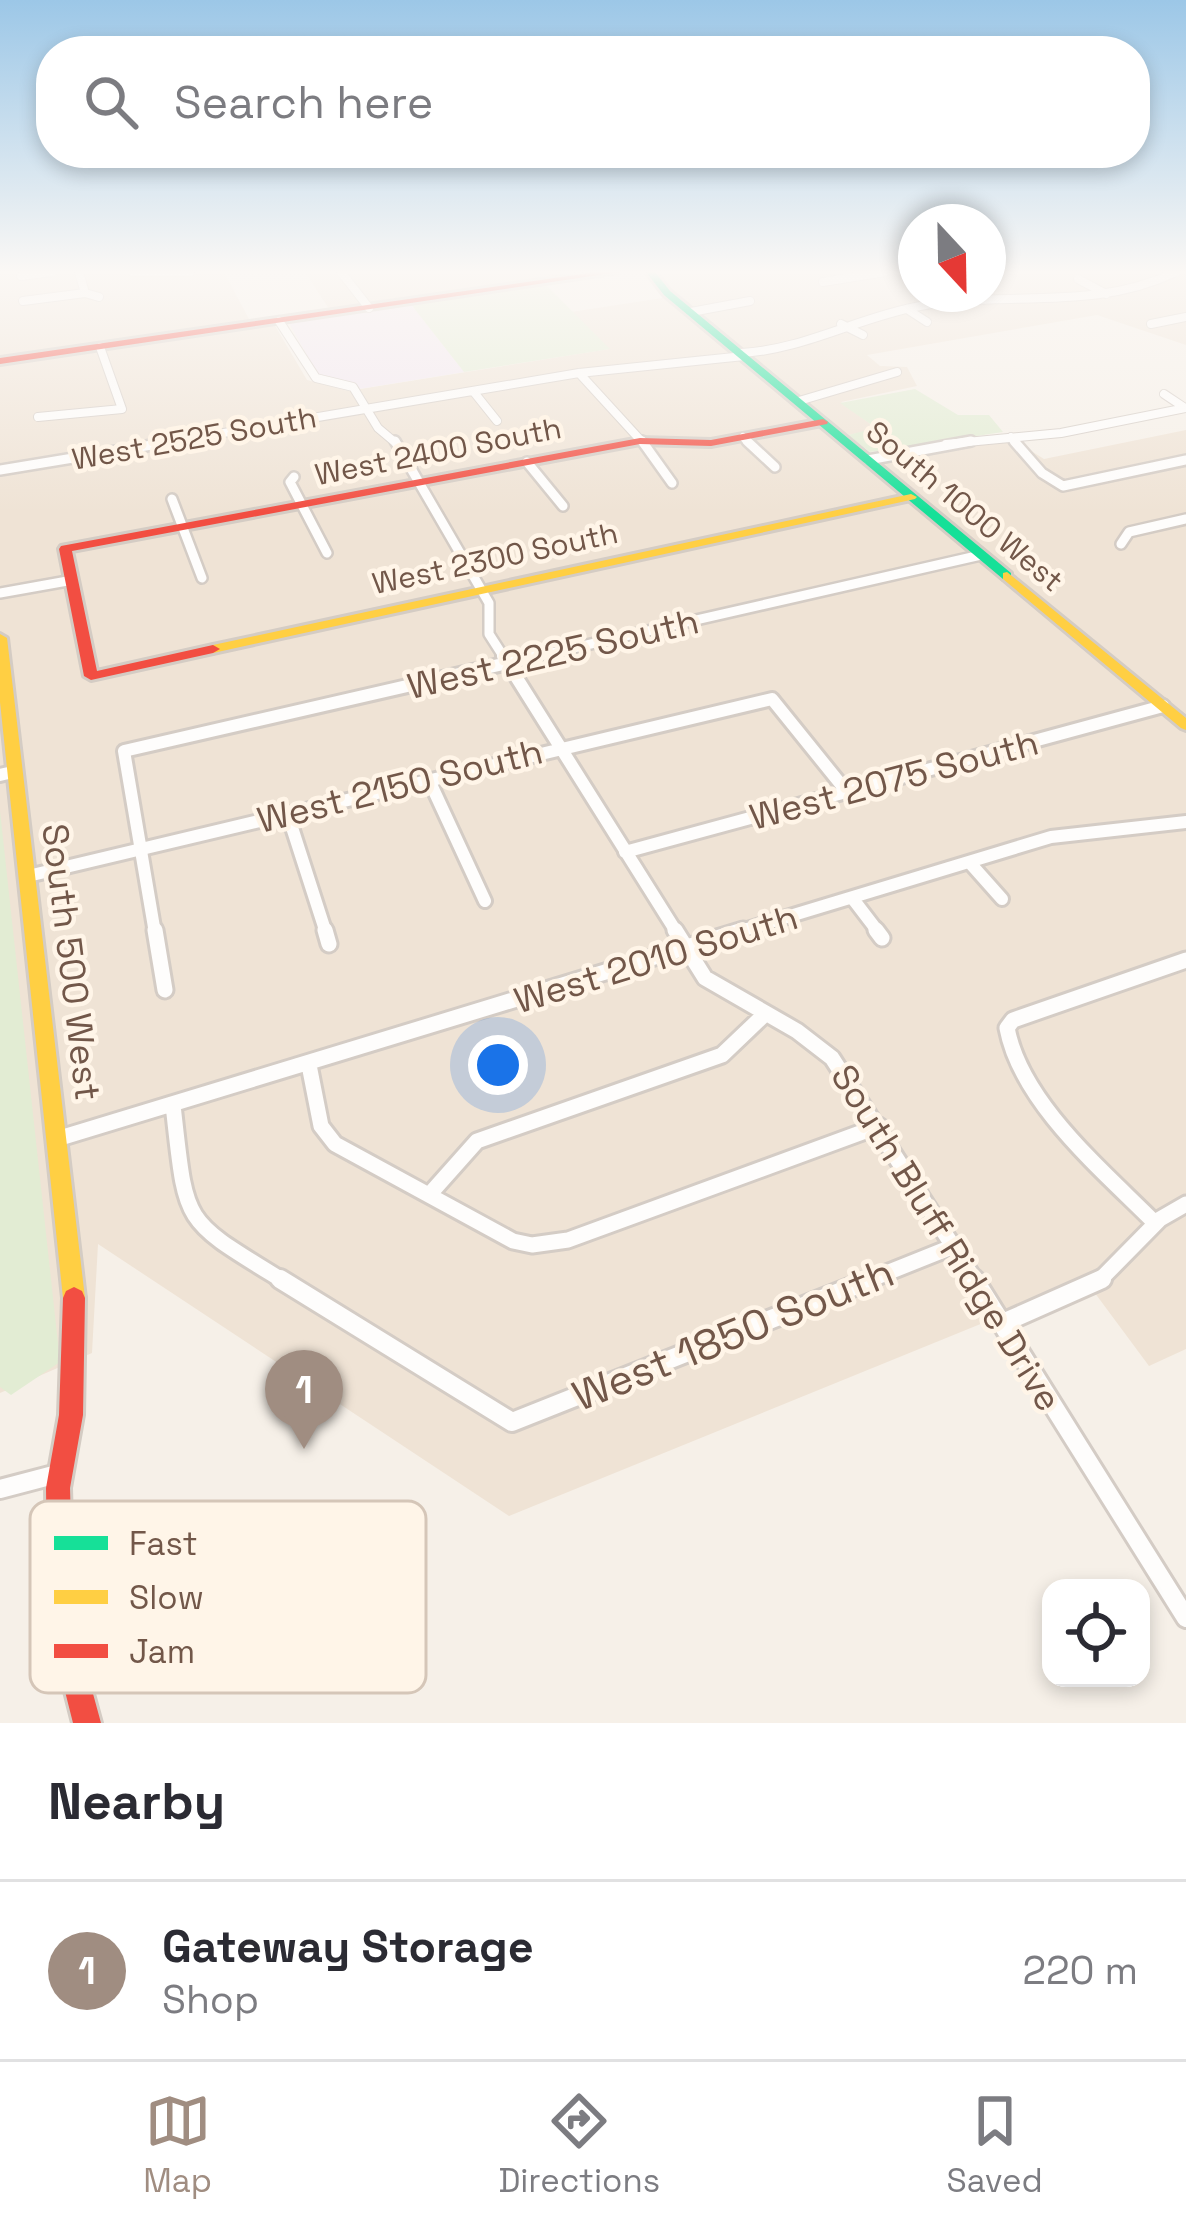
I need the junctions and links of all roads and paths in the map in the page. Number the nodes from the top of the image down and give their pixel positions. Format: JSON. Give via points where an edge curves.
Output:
{"nodes":[{"id":1,"x":61,"y":352,"type":"edge"},
{"id":2,"x":102,"y":352,"type":"edge"},
{"id":3,"x":300,"y":352,"type":"edge"},
{"id":4,"x":750,"y":352,"type":"edge"},
{"id":5,"x":742,"y":354,"type":"junction"},
{"id":6,"x":0,"y":361,"type":"edge"},
{"id":7,"x":897,"y":372,"type":"dead end"},
{"id":8,"x":579,"y":373,"type":"junction"},
{"id":9,"x":473,"y":391,"type":"junction"},
{"id":10,"x":1164,"y":394,"type":"dead end"},
{"id":11,"x":799,"y":401,"type":"junction"},
{"id":12,"x":1186,"y":408,"type":"edge"},
{"id":13,"x":366,"y":409,"type":"junction"},
{"id":14,"x":38,"y":417,"type":"dead end"},
{"id":15,"x":497,"y":421,"type":"dead end"},
{"id":16,"x":823,"y":422,"type":"junction"},
{"id":17,"x":743,"y":437,"type":"junction"},
{"id":18,"x":1011,"y":437,"type":"junction"},
{"id":19,"x":640,"y":441,"type":"junction"},
{"id":20,"x":868,"y":460,"type":"junction"},
{"id":21,"x":1186,"y":460,"type":"edge"},
{"id":22,"x":527,"y":462,"type":"junction"},
{"id":23,"x":775,"y":467,"type":"dead end"},
{"id":24,"x":0,"y":470,"type":"edge"},
{"id":25,"x":294,"y":477,"type":"dead end"},
{"id":26,"x":423,"y":481,"type":"junction"},
{"id":27,"x":673,"y":483,"type":"dead end"},
{"id":28,"x":911,"y":497,"type":"junction"},
{"id":29,"x":172,"y":499,"type":"dead end"},
{"id":30,"x":304,"y":504,"type":"junction"},
{"id":31,"x":563,"y":506,"type":"dead end"},
{"id":32,"x":1186,"y":519,"type":"edge"},
{"id":33,"x":183,"y":527,"type":"junction"},
{"id":34,"x":1121,"y":544,"type":"dead end"},
{"id":35,"x":327,"y":553,"type":"dead end"},
{"id":36,"x":981,"y":555,"type":"junction"},
{"id":37,"x":202,"y":578,"type":"dead end"},
{"id":38,"x":73,"y":580,"type":"junction"},
{"id":39,"x":480,"y":588,"type":"junction"},
{"id":40,"x":0,"y":593,"type":"edge"},
{"id":41,"x":0,"y":638,"type":"edge"},
{"id":42,"x":509,"y":664,"type":"junction"},
{"id":43,"x":1163,"y":706,"type":"junction"},
{"id":44,"x":1186,"y":725,"type":"edge"},
{"id":45,"x":562,"y":746,"type":"junction"},
{"id":46,"x":7,"y":774,"type":"edge"},
{"id":47,"x":429,"y":780,"type":"junction"},
{"id":48,"x":847,"y":792,"type":"junction"},
{"id":49,"x":288,"y":815,"type":"junction"},
{"id":50,"x":1186,"y":822,"type":"edge"},
{"id":51,"x":140,"y":850,"type":"junction"},
{"id":52,"x":626,"y":852,"type":"junction"},
{"id":53,"x":970,"y":863,"type":"junction"},
{"id":54,"x":28,"y":876,"type":"junction"},
{"id":55,"x":853,"y":899,"type":"junction"},
{"id":56,"x":1002,"y":899,"type":"dead end"},
{"id":57,"x":485,"y":901,"type":"dead end"},
{"id":58,"x":882,"y":938,"type":"dead end"},
{"id":59,"x":329,"y":944,"type":"dead end"},
{"id":60,"x":687,"y":950,"type":"junction"},
{"id":61,"x":1186,"y":960,"type":"edge"},
{"id":62,"x":165,"y":990,"type":"dead end"},
{"id":63,"x":765,"y":1014,"type":"junction"},
{"id":64,"x":309,"y":1065,"type":"junction"},
{"id":65,"x":172,"y":1105,"type":"junction"},
{"id":66,"x":879,"y":1126,"type":"junction"},
{"id":67,"x":60,"y":1138,"type":"junction"},
{"id":68,"x":429,"y":1195,"type":"junction"},
{"id":69,"x":1186,"y":1204,"type":"edge"},
{"id":70,"x":1152,"y":1220,"type":"junction"},
{"id":71,"x":954,"y":1246,"type":"junction"},
{"id":72,"x":1005,"y":1322,"type":"junction"},
{"id":73,"x":61,"y":1472,"type":"junction"},
{"id":74,"x":0,"y":1489,"type":"edge"},
{"id":75,"x":61,"y":1501,"type":"edge"},
{"id":76,"x":1186,"y":1618,"type":"edge"},
{"id":77,"x":79,"y":1693,"type":"edge"},
{"id":78,"x":87,"y":1723,"type":"edge"}],
"edges":[{"from":1,"to":6,"type":"street"},
{"from":2,"to":14,"type":"street","via":[[122,409]]},
{"from":3,"to":13,"type":"street","name":"South Bluff Ridge Drive","via":[[316,378],[353,387]]},
{"from":4,"to":5,"type":"street","name":"West 2525 South"},
{"from":5,"to":8,"type":"street","name":"West 2525 South"},
{"from":5,"to":11,"type":"street","name":"South 1000 West"},
{"from":7,"to":11,"type":"street"},
{"from":8,"to":9,"type":"street","name":"West 2525 South"},
{"from":8,"to":19,"type":"street"},
{"from":9,"to":13,"type":"street","name":"West 2525 South"},
{"from":9,"to":15,"type":"street"},
{"from":10,"to":12,"type":"street"},
{"from":11,"to":16,"type":"street","name":"South 1000 West"},
{"from":12,"to":18,"type":"street"},
{"from":13,"to":24,"type":"street","name":"West 2525 South"},
{"from":13,"to":26,"type":"street","name":"South Bluff Ridge Drive"},
{"from":16,"to":17,"type":"street","name":"West 2400 South"},
{"from":16,"to":20,"type":"street","name":"South 1000 West"},
{"from":17,"to":19,"type":"street","name":"West 2400 South"},
{"from":17,"to":23,"type":"street"},
{"from":18,"to":20,"type":"street"},
{"from":18,"to":21,"type":"street","via":[[1063,486]]},
{"from":19,"to":22,"type":"street","name":"West 2400 South"},
{"from":19,"to":27,"type":"street"},
{"from":20,"to":28,"type":"street","name":"South 1000 West"},
{"from":22,"to":26,"type":"street","name":"West 2400 South"},
{"from":22,"to":31,"type":"street"},
{"from":25,"to":30,"type":"street"},
{"from":26,"to":30,"type":"street","name":"West 2400 South"},
{"from":26,"to":39,"type":"street","name":"South Bluff Ridge Drive"},
{"from":28,"to":36,"type":"street","name":"South 1000 West"},
{"from":28,"to":39,"type":"street","name":"West 2300 South"},
{"from":29,"to":33,"type":"street"},
{"from":30,"to":33,"type":"street","name":"West 2400 South"},
{"from":30,"to":35,"type":"street"},
{"from":32,"to":34,"type":"street","via":[[1129,532]]},
{"from":33,"to":37,"type":"street"},
{"from":33,"to":38,"type":"street","name":"West 2400 South","via":[[65,549]]},
{"from":36,"to":42,"type":"street","name":"West 2225 South"},
{"from":36,"to":43,"type":"street","name":"South 1000 West"},
{"from":38,"to":39,"type":"street","name":"West 2300 South","via":[[91,676]]},
{"from":38,"to":40,"type":"street"},
{"from":39,"to":42,"type":"street","name":"South Bluff Ridge Drive","via":[[491,609],[489,634]]},
{"from":41,"to":46,"type":"street","name":"South 500 West"},
{"from":42,"to":45,"type":"street","name":"South Bluff Ridge Drive"},
{"from":42,"to":51,"type":"street","name":"West 2225 South","via":[[124,751]]},
{"from":43,"to":44,"type":"street","name":"South 1000 West"},
{"from":43,"to":48,"type":"street","name":"West 2075 South"},
{"from":45,"to":47,"type":"street","name":"West 2150 South"},
{"from":45,"to":48,"type":"street","name":"West 2150 South","via":[[647,734],[772,700]]},
{"from":45,"to":52,"type":"street","name":"South Bluff Ridge Drive"},
{"from":46,"to":54,"type":"street","name":"South 500 West"},
{"from":47,"to":49,"type":"street","name":"West 2150 South"},
{"from":47,"to":57,"type":"street"},
{"from":48,"to":52,"type":"street","name":"West 2075 South"},
{"from":49,"to":51,"type":"street","name":"West 2150 South"},
{"from":49,"to":59,"type":"street"},
{"from":50,"to":53,"type":"street","name":"West 2010 South","via":[[1145,832],[1076,831]]},
{"from":51,"to":54,"type":"street","name":"West 2150 South"},
{"from":51,"to":62,"type":"street"},
{"from":52,"to":60,"type":"street","name":"South Bluff Ridge Drive"},
{"from":53,"to":55,"type":"street","name":"West 2010 South"},
{"from":53,"to":56,"type":"street"},
{"from":54,"to":67,"type":"street","name":"South 500 West"},
{"from":55,"to":58,"type":"street"},
{"from":55,"to":60,"type":"street","name":"West 2010 South"},
{"from":60,"to":63,"type":"street","name":"South Bluff Ridge Drive","via":[[721,992]]},
{"from":60,"to":64,"type":"street","name":"West 2010 South"},
{"from":61,"to":70,"type":"street","via":[[1006,1028],[1014,1060]]},
{"from":63,"to":66,"type":"street","name":"South Bluff Ridge Drive","via":[[830,1053]]},
{"from":63,"to":68,"type":"street","via":[[722,1055],[476,1141]]},
{"from":64,"to":65,"type":"street","name":"West 2010 South"},
{"from":64,"to":68,"type":"street","via":[[327,1137]]},
{"from":65,"to":67,"type":"street","name":"West 2010 South"},
{"from":65,"to":71,"type":"street","name":"West 1850 South","via":[[184,1204],[204,1232],[512,1422]]},
{"from":66,"to":68,"type":"street","via":[[568,1240],[532,1245]]},
{"from":66,"to":71,"type":"street","name":"South Bluff Ridge Drive"},
{"from":67,"to":73,"type":"street","name":"South 500 West","via":[[74,1294]]},
{"from":69,"to":70,"type":"street"},
{"from":70,"to":72,"type":"street","via":[[1087,1290]]},
{"from":71,"to":72,"type":"street","name":"South Bluff Ridge Drive"},
{"from":72,"to":76,"type":"street","name":"South Bluff Ridge Drive"},
{"from":73,"to":74,"type":"street"},
{"from":73,"to":75,"type":"street","name":"South 500 West"},
{"from":77,"to":78,"type":"street","name":"South 500 West"}]}
